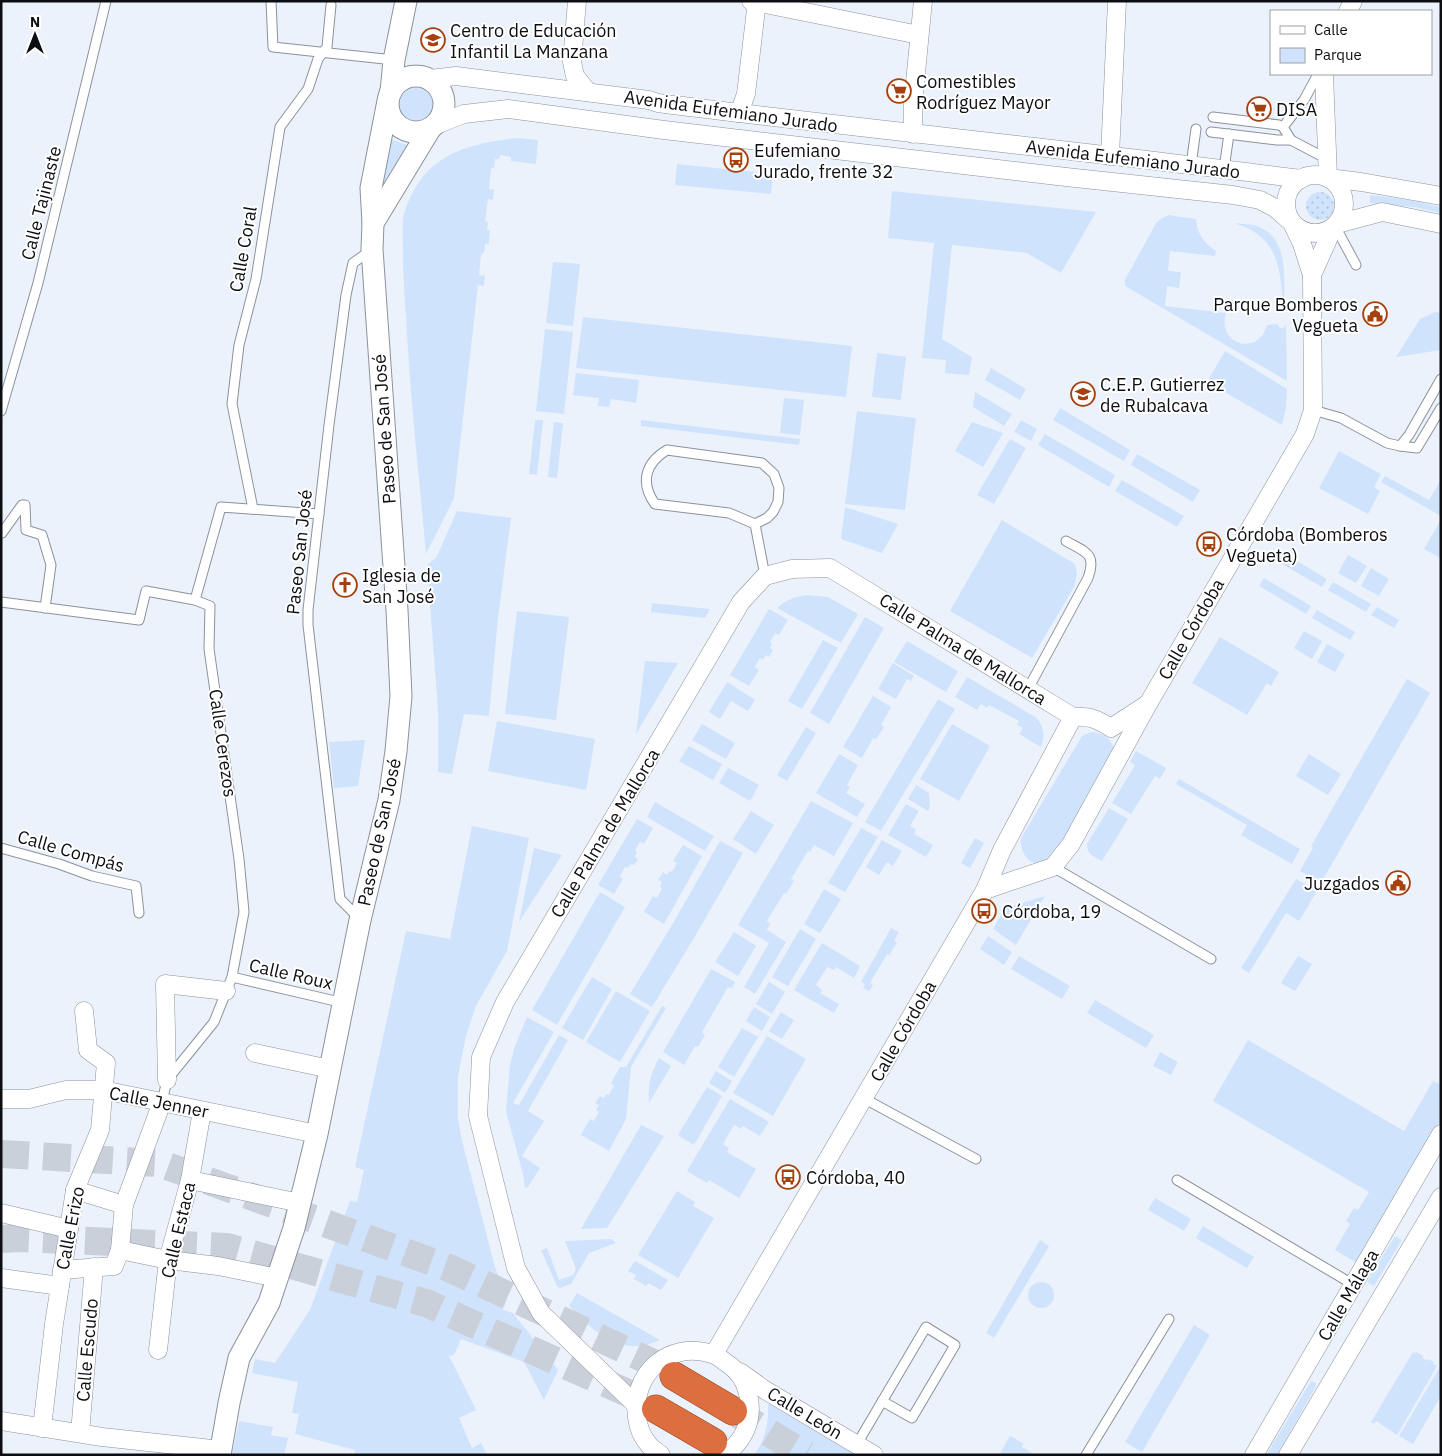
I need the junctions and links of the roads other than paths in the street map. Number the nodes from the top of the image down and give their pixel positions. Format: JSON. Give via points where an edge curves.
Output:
{"nodes":[{"id":1,"x":106,"y":1,"type":"edge"},
{"id":2,"x":271,"y":1,"type":"edge"},
{"id":3,"x":406,"y":1,"type":"edge"},
{"id":4,"x":576,"y":1,"type":"edge"},
{"id":5,"x":923,"y":1,"type":"edge"},
{"id":6,"x":1116,"y":1,"type":"edge"},
{"id":7,"x":755,"y":2,"type":"edge"},
{"id":8,"x":331,"y":5,"type":"dead end"},
{"id":9,"x":919,"y":35,"type":"junction"},
{"id":10,"x":322,"y":53,"type":"junction"},
{"id":11,"x":394,"y":60,"type":"junction"},
{"id":12,"x":1317,"y":75,"type":"edge"},
{"id":13,"x":1324,"y":75,"type":"edge"},
{"id":14,"x":430,"y":80,"type":"junction"},
{"id":15,"x":588,"y":92,"type":"junction"},
{"id":16,"x":389,"y":96,"type":"junction"},
{"id":17,"x":739,"y":113,"type":"junction"},
{"id":18,"x":1213,"y":117,"type":"dead end"},
{"id":19,"x":432,"y":127,"type":"junction"},
{"id":20,"x":1283,"y":127,"type":"junction"},
{"id":21,"x":1196,"y":129,"type":"dead end"},
{"id":22,"x":1211,"y":132,"type":"dead end"},
{"id":23,"x":913,"y":134,"type":"junction"},
{"id":24,"x":1229,"y":134,"type":"junction"},
{"id":25,"x":1291,"y":140,"type":"junction"},
{"id":26,"x":1110,"y":156,"type":"junction"},
{"id":27,"x":1328,"y":160,"type":"junction"},
{"id":28,"x":1190,"y":165,"type":"junction"},
{"id":29,"x":1224,"y":169,"type":"junction"},
{"id":30,"x":1328,"y":178,"type":"junction"},
{"id":31,"x":1301,"y":179,"type":"junction"},
{"id":32,"x":1441,"y":196,"type":"edge"},
{"id":33,"x":373,"y":222,"type":"junction"},
{"id":34,"x":1292,"y":222,"type":"junction"},
{"id":35,"x":1441,"y":224,"type":"edge"},
{"id":36,"x":1335,"y":226,"type":"junction"},
{"id":37,"x":372,"y":249,"type":"junction"},
{"id":38,"x":1356,"y":265,"type":"dead end"},
{"id":39,"x":1312,"y":274,"type":"junction"},
{"id":40,"x":1441,"y":379,"type":"edge"},
{"id":41,"x":1441,"y":408,"type":"edge"},
{"id":42,"x":1313,"y":410,"type":"junction"},
{"id":43,"x":1,"y":411,"type":"edge"},
{"id":44,"x":1400,"y":446,"type":"junction"},
{"id":45,"x":253,"y":509,"type":"junction"},
{"id":46,"x":319,"y":514,"type":"junction"},
{"id":47,"x":755,"y":524,"type":"junction"},
{"id":48,"x":1,"y":532,"type":"edge"},
{"id":49,"x":1066,"y":541,"type":"dead end"},
{"id":50,"x":766,"y":576,"type":"junction"},
{"id":51,"x":195,"y":600,"type":"junction"},
{"id":52,"x":1,"y":602,"type":"edge"},
{"id":53,"x":45,"y":608,"type":"junction"},
{"id":54,"x":1028,"y":689,"type":"junction"},
{"id":55,"x":1148,"y":704,"type":"junction"},
{"id":56,"x":1073,"y":718,"type":"junction"},
{"id":57,"x":1111,"y":728,"type":"junction"},
{"id":58,"x":1125,"y":747,"type":"junction"},
{"id":59,"x":1,"y":848,"type":"edge"},
{"id":60,"x":1053,"y":867,"type":"junction"},
{"id":61,"x":985,"y":890,"type":"junction"},
{"id":62,"x":139,"y":912,"type":"dead end"},
{"id":63,"x":360,"y":920,"type":"junction"},
{"id":64,"x":1212,"y":958,"type":"dead end"},
{"id":65,"x":229,"y":984,"type":"junction"},
{"id":66,"x":344,"y":1003,"type":"junction"},
{"id":67,"x":84,"y":1011,"type":"dead end"},
{"id":68,"x":256,"y":1053,"type":"dead end"},
{"id":69,"x":330,"y":1069,"type":"junction"},
{"id":70,"x":167,"y":1080,"type":"junction"},
{"id":71,"x":103,"y":1090,"type":"junction"},
{"id":72,"x":863,"y":1098,"type":"junction"},
{"id":73,"x":1,"y":1099,"type":"edge"},
{"id":74,"x":162,"y":1102,"type":"junction"},
{"id":75,"x":202,"y":1111,"type":"junction"},
{"id":76,"x":317,"y":1134,"type":"junction"},
{"id":77,"x":1441,"y":1134,"type":"edge"},
{"id":78,"x":976,"y":1159,"type":"dead end"},
{"id":79,"x":190,"y":1180,"type":"junction"},
{"id":80,"x":1177,"y":1180,"type":"dead end"},
{"id":81,"x":75,"y":1190,"type":"junction"},
{"id":82,"x":1441,"y":1197,"type":"edge"},
{"id":83,"x":300,"y":1203,"type":"junction"},
{"id":84,"x":124,"y":1205,"type":"junction"},
{"id":85,"x":2,"y":1220,"type":"edge"},
{"id":86,"x":69,"y":1229,"type":"junction"},
{"id":87,"x":120,"y":1250,"type":"junction"},
{"id":88,"x":168,"y":1260,"type":"junction"},
{"id":89,"x":94,"y":1267,"type":"junction"},
{"id":90,"x":1,"y":1278,"type":"edge"},
{"id":91,"x":61,"y":1278,"type":"junction"},
{"id":92,"x":278,"y":1278,"type":"junction"},
{"id":93,"x":1354,"y":1285,"type":"junction"},
{"id":94,"x":1169,"y":1319,"type":"dead end"},
{"id":95,"x":158,"y":1350,"type":"dead end"},
{"id":96,"x":714,"y":1354,"type":"junction"},
{"id":97,"x":737,"y":1370,"type":"junction"},
{"id":98,"x":674,"y":1376,"type":"tunnel mouth"},
{"id":99,"x":882,"y":1401,"type":"junction"},
{"id":100,"x":646,"y":1406,"type":"junction"},
{"id":101,"x":733,"y":1411,"type":"tunnel mouth"},
{"id":102,"x":1,"y":1421,"type":"edge"},
{"id":103,"x":42,"y":1428,"type":"junction"},
{"id":104,"x":80,"y":1433,"type":"junction"},
{"id":105,"x":857,"y":1444,"type":"junction"},
{"id":106,"x":719,"y":1448,"type":"edge"},
{"id":107,"x":654,"y":1451,"type":"edge"},
{"id":108,"x":220,"y":1452,"type":"edge"},
{"id":109,"x":874,"y":1455,"type":"edge"},
{"id":110,"x":1086,"y":1455,"type":"edge"},
{"id":111,"x":1254,"y":1455,"type":"edge"},
{"id":112,"x":1288,"y":1455,"type":"edge"}],
"edges":[{"from":1,"to":43,"type":"lane","name":"Calle Tajinaste","via":[[41,273]]},
{"from":2,"to":10,"type":"lane","via":[[273,47]]},
{"from":3,"to":11,"type":"street","name":"Paseo de San José"},
{"from":4,"to":15,"type":"street","via":[[572,62],[575,76]]},
{"from":5,"to":9,"type":"street"},
{"from":6,"to":26,"type":"street"},
{"from":7,"to":9,"type":"street"},
{"from":7,"to":17,"type":"street","via":[[746,94]]},
{"from":8,"to":10,"type":"lane","name":"Calle Coral","via":[[327,47]]},
{"from":9,"to":23,"type":"street"},
{"from":10,"to":11,"type":"lane"},
{"from":10,"to":45,"type":"lane","name":"Calle Coral","via":[[308,89],[280,127],[256,279],[239,345],[232,404]]},
{"from":11,"to":16,"type":"street","name":"Paseo de San José"},
{"from":12,"to":20,"type":"lane","via":[[1304,100]]},
{"from":13,"to":27,"type":"street"},
{"from":14,"to":15,"type":"street","name":"Avenida Eufemiano Jurado","via":[[456,76]]},
{"from":14,"to":16,"type":"street","via":[[421,76],[403,79]]},
{"from":14,"to":19,"type":"street","via":[[437,85],[444,102],[440,119]]},
{"from":15,"to":17,"type":"street","name":"Avenida Eufemiano Jurado"},
{"from":16,"to":19,"type":"street","via":[[388,110],[397,125],[413,132]]},
{"from":16,"to":33,"type":"street","name":"Paseo de San José","via":[[371,188]]},
{"from":17,"to":23,"type":"street","name":"Avenida Eufemiano Jurado"},
{"from":18,"to":20,"type":"lane"},
{"from":19,"to":33,"type":"street"},
{"from":19,"to":34,"type":"street","name":"Avenida Eufemiano Jurado","via":[[464,114],[508,110],[1233,195],[1260,200]]},
{"from":20,"to":25,"type":"lane"},
{"from":21,"to":28,"type":"lane"},
{"from":22,"to":24,"type":"lane"},
{"from":23,"to":26,"type":"street","name":"Avenida Eufemiano Jurado"},
{"from":24,"to":25,"type":"lane"},
{"from":24,"to":29,"type":"lane"},
{"from":25,"to":27,"type":"lane"},
{"from":26,"to":28,"type":"street","name":"Avenida Eufemiano Jurado"},
{"from":27,"to":30,"type":"street"},
{"from":28,"to":29,"type":"street","name":"Avenida Eufemiano Jurado"},
{"from":29,"to":31,"type":"street","name":"Avenida Eufemiano Jurado"},
{"from":30,"to":31,"type":"street","via":[[1319,175]]},
{"from":30,"to":32,"type":"street"},
{"from":30,"to":36,"type":"street","via":[[1336,183],[1344,199],[1342,217]]},
{"from":31,"to":34,"type":"street","via":[[1293,185],[1286,203]]},
{"from":33,"to":37,"type":"street","name":"Paseo de San José"},
{"from":34,"to":36,"type":"street","via":[[1299,229],[1316,233]]},
{"from":34,"to":39,"type":"street","name":"Calle Córdoba"},
{"from":35,"to":36,"type":"street","via":[[1382,212]]},
{"from":36,"to":38,"type":"lane"},
{"from":36,"to":39,"type":"street","name":"Calle Córdoba"},
{"from":37,"to":46,"type":"lane","name":"Paseo San José","via":[[353,263],[346,295]]},
{"from":37,"to":63,"type":"street","name":"Paseo de San José","via":[[401,696],[389,800]]},
{"from":39,"to":42,"type":"street","name":"Calle Córdoba"},
{"from":40,"to":44,"type":"lane"},
{"from":41,"to":44,"type":"lane","via":[[1417,448]]},
{"from":42,"to":44,"type":"lane","via":[[1341,418],[1387,444]]},
{"from":42,"to":55,"type":"street","name":"Calle Córdoba","via":[[1305,434]]},
{"from":45,"to":46,"type":"lane"},
{"from":45,"to":51,"type":"lane","via":[[221,507]]},
{"from":46,"to":63,"type":"lane","name":"Paseo San José","via":[[308,626],[340,899]]},
{"from":47,"to":47,"type":"lane","via":[[767,518],[778,502],[779,488],[774,474],[762,463],[667,450],[650,464],[646,485],[655,504],[729,513]]},
{"from":47,"to":50,"type":"lane"},
{"from":48,"to":53,"type":"lane","via":[[25,505],[26,530],[42,535],[51,566]]},
{"from":49,"to":54,"type":"lane","via":[[1090,558],[1091,570]]},
{"from":50,"to":54,"type":"street","name":"Calle Palma de Mallorca","via":[[792,569],[830,568]]},
{"from":50,"to":100,"type":"street","name":"Calle Palma de Mallorca","via":[[741,602],[639,774],[505,1002],[481,1057],[478,1116],[516,1268],[541,1313]]},
{"from":51,"to":53,"type":"lane","via":[[146,591],[139,620]]},
{"from":51,"to":65,"type":"lane","name":"Calle Cerezos","via":[[210,606],[209,649],[244,912]]},
{"from":52,"to":53,"type":"lane"},
{"from":54,"to":56,"type":"street","name":"Calle Palma de Mallorca"},
{"from":55,"to":57,"type":"street","name":"Calle Córdoba"},
{"from":55,"to":58,"type":"street","name":"Calle Córdoba"},
{"from":56,"to":57,"type":"street","via":[[1096,719]]},
{"from":56,"to":61,"type":"street","name":"Calle Córdoba","via":[[1002,850]]},
{"from":57,"to":58,"type":"street"},
{"from":58,"to":60,"type":"street","name":"Calle Córdoba","via":[[1071,844]]},
{"from":59,"to":62,"type":"lane","name":"Calle Compás","via":[[136,886]]},
{"from":60,"to":61,"type":"street"},
{"from":60,"to":64,"type":"lane"},
{"from":61,"to":72,"type":"street","name":"Calle Córdoba"},
{"from":63,"to":66,"type":"street","name":"Paseo de San José"},
{"from":65,"to":66,"type":"lane","name":"Calle Roux"},
{"from":65,"to":70,"type":"lane","name":"Calle Cerezos","via":[[214,1022]]},
{"from":65,"to":70,"type":"street","name":"Calle Cerezos","via":[[165,984]]},
{"from":66,"to":69,"type":"street","name":"Paseo de San José"},
{"from":67,"to":71,"type":"street","name":"Calle Erizo","via":[[88,1050],[106,1063]]},
{"from":68,"to":69,"type":"street"},
{"from":69,"to":76,"type":"street","name":"Paseo de San José"},
{"from":70,"to":74,"type":"lane","name":"Calle Cerezos"},
{"from":71,"to":73,"type":"street","name":"Calle Jenner","via":[[66,1090],[29,1099]]},
{"from":71,"to":74,"type":"street","name":"Calle Jenner"},
{"from":71,"to":81,"type":"street","name":"Calle Erizo","via":[[100,1130]]},
{"from":72,"to":78,"type":"lane"},
{"from":72,"to":96,"type":"street","name":"Calle Córdoba"},
{"from":74,"to":75,"type":"street","name":"Calle Jenner"},
{"from":74,"to":84,"type":"street","name":"Calle Cerezos"},
{"from":75,"to":76,"type":"street","name":"Calle Jenner"},
{"from":75,"to":79,"type":"street","name":"Calle Estaca"},
{"from":76,"to":83,"type":"street","name":"Paseo de San José"},
{"from":77,"to":93,"type":"street","name":"Calle Málaga"},
{"from":79,"to":83,"type":"street"},
{"from":79,"to":88,"type":"street","name":"Calle Estaca"},
{"from":80,"to":93,"type":"lane"},
{"from":81,"to":84,"type":"street"},
{"from":81,"to":86,"type":"street","name":"Calle Erizo"},
{"from":82,"to":112,"type":"street","name":"Calle Málaga"},
{"from":83,"to":92,"type":"street","name":"Paseo de San José"},
{"from":84,"to":87,"type":"street","name":"Calle Cerezos"},
{"from":85,"to":86,"type":"street"},
{"from":86,"to":91,"type":"street","name":"Calle Erizo"},
{"from":87,"to":88,"type":"street"},
{"from":87,"to":89,"type":"street","via":[[114,1266]]},
{"from":88,"to":92,"type":"street"},
{"from":88,"to":95,"type":"street","name":"Calle Estaca"},
{"from":89,"to":91,"type":"street"},
{"from":89,"to":104,"type":"street","name":"Calle Escudo"},
{"from":90,"to":91,"type":"street"},
{"from":91,"to":103,"type":"street","name":"Calle Erizo"},
{"from":92,"to":108,"type":"street","name":"Paseo de San José","via":[[269,1303],[238,1358]]},
{"from":93,"to":111,"type":"street","name":"Calle Málaga"},
{"from":94,"to":110,"type":"lane"},
{"from":96,"to":97,"type":"street"},
{"from":96,"to":100,"type":"street","via":[[692,1350],[671,1354],[653,1366],[641,1384]]},
{"from":97,"to":105,"type":"street","name":"Calle León"},
{"from":97,"to":106,"type":"street","via":[[747,1387],[751,1408],[747,1429],[736,1446]]},
{"from":98,"to":101,"type":"highway"},
{"from":99,"to":99,"type":"lane","via":[[926,1327],[956,1345],[912,1418]]},
{"from":99,"to":105,"type":"lane"},
{"from":100,"to":106,"type":"highway"},
{"from":100,"to":107,"type":"street","via":[[638,1426]]},
{"from":102,"to":103,"type":"street"},
{"from":103,"to":104,"type":"street"},
{"from":104,"to":108,"type":"street"},
{"from":105,"to":109,"type":"street","name":"Calle León"}]}
